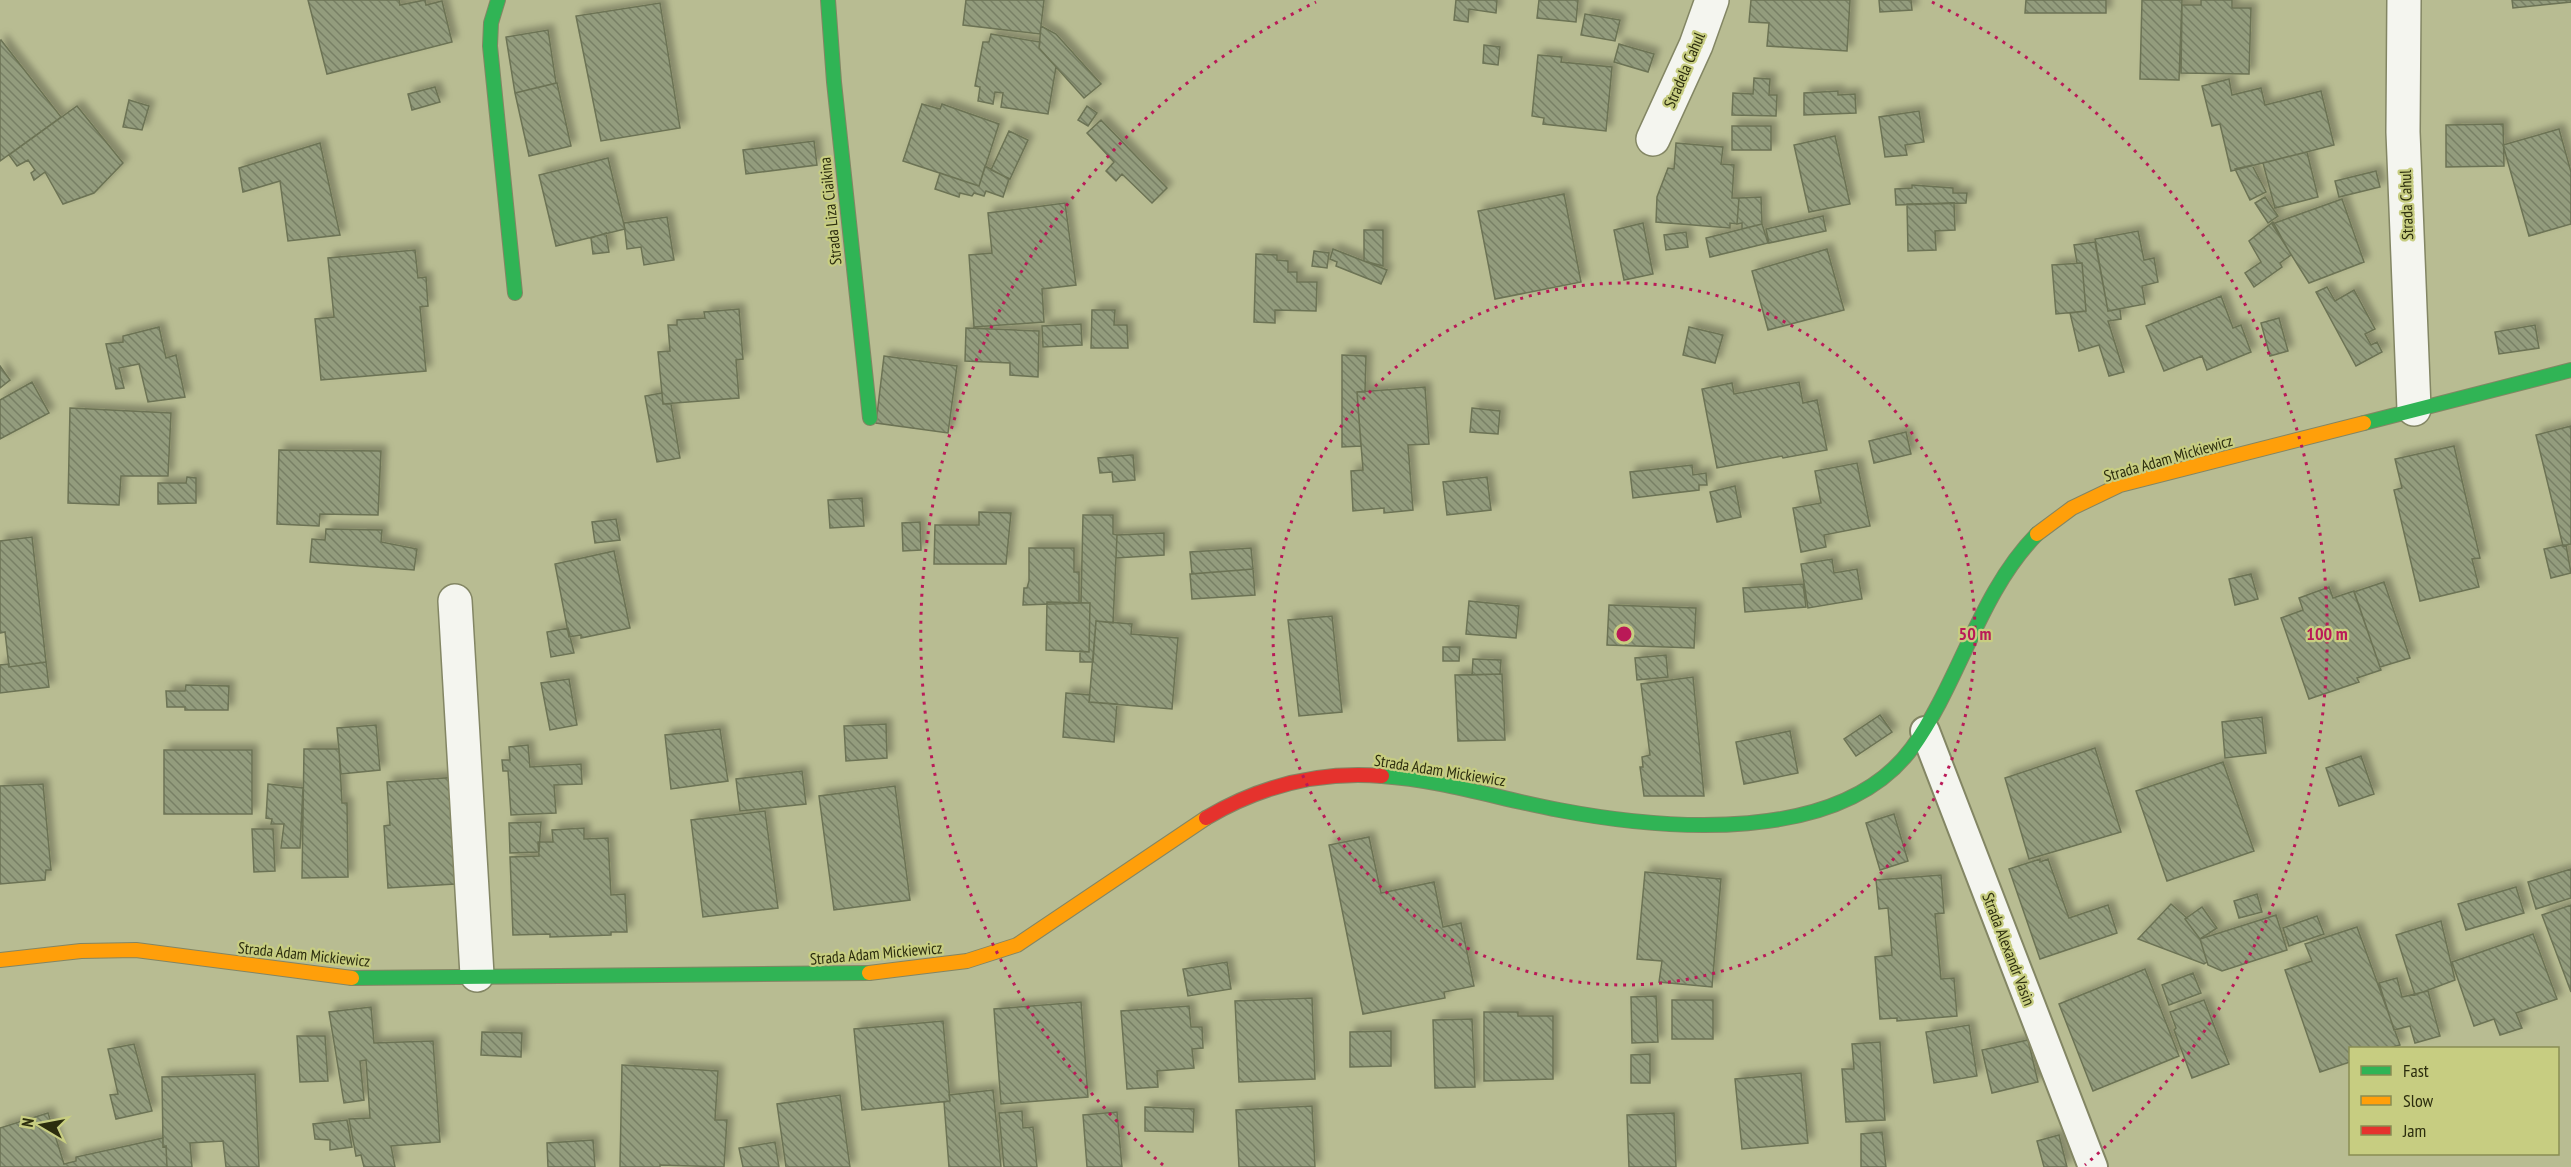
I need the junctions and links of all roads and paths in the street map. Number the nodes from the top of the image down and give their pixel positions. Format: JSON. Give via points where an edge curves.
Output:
{"nodes":[{"id":1,"x":498,"y":0,"type":"edge"},
{"id":2,"x":828,"y":0,"type":"edge"},
{"id":3,"x":1712,"y":0,"type":"edge"},
{"id":4,"x":2404,"y":0,"type":"edge"},
{"id":5,"x":1653,"y":140,"type":"dead end"},
{"id":6,"x":515,"y":293,"type":"dead end"},
{"id":7,"x":2571,"y":370,"type":"edge"},
{"id":8,"x":2414,"y":409,"type":"junction"},
{"id":9,"x":870,"y":418,"type":"dead end"},
{"id":10,"x":455,"y":601,"type":"dead end"},
{"id":11,"x":1925,"y":731,"type":"junction"},
{"id":12,"x":0,"y":960,"type":"edge"},
{"id":13,"x":477,"y":975,"type":"junction"},
{"id":14,"x":2093,"y":1167,"type":"edge"}],
"edges":[{"from":1,"to":6,"type":"street","via":[[490,46]]},
{"from":2,"to":9,"type":"street","name":"Strada Liza Ciaikina"},
{"from":3,"to":5,"type":"street","name":"Stradela Cahul"},
{"from":4,"to":8,"type":"street","name":"Strada Cahul","via":[[2403,132]]},
{"from":7,"to":8,"type":"street","name":"Strada Adam Mickiewicz"},
{"from":8,"to":11,"type":"street","name":"Strada Adam Mickiewicz","via":[[2120,485],[2059,513],[2029,542],[1983,611]]},
{"from":10,"to":13,"type":"street"},
{"from":11,"to":13,"type":"street","name":"Strada Adam Mickiewicz","via":[[1902,761],[1873,786],[1853,797],[1783,819],[1704,825],[1620,819],[1394,776],[1316,777],[1258,789],[1205,816],[1015,946],[963,962],[910,970],[810,976]]},
{"from":11,"to":14,"type":"lane","name":"Strada Alexandr Vasin"},
{"from":12,"to":13,"type":"street","name":"Strada Adam Mickiewicz","via":[[131,950],[343,978]]}]}
